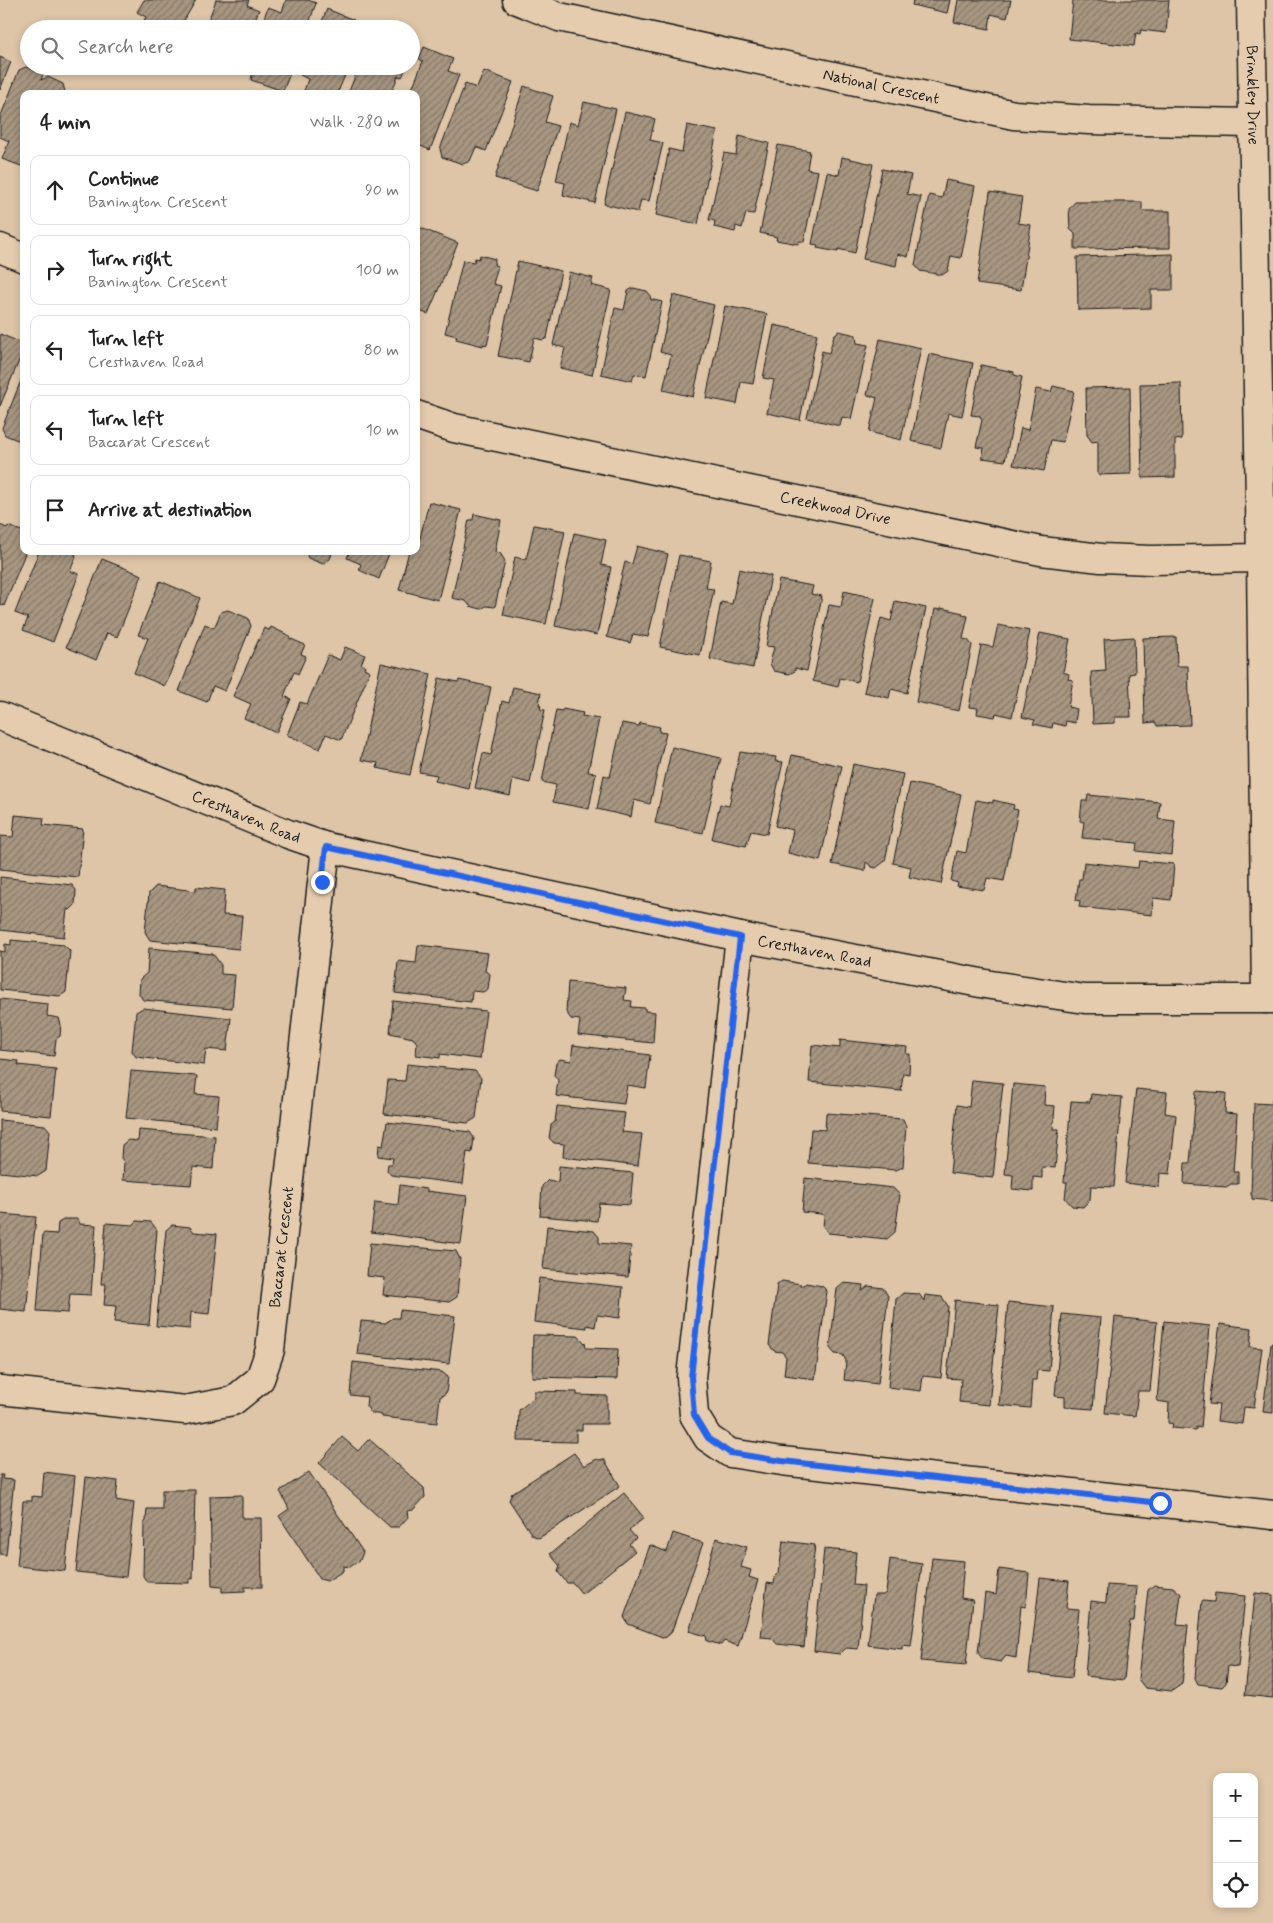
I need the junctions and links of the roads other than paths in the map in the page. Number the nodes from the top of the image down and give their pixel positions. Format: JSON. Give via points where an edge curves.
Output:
{"nodes":[{"id":1,"x":517,"y":0,"type":"edge"},
{"id":2,"x":1251,"y":0,"type":"edge"},
{"id":3,"x":1263,"y":124,"type":"edge"},
{"id":4,"x":0,"y":248,"type":"edge"},
{"id":5,"x":20,"y":256,"type":"edge"},
{"id":6,"x":420,"y":416,"type":"edge"},
{"id":7,"x":1261,"y":558,"type":"junction"},
{"id":8,"x":0,"y":716,"type":"edge"},
{"id":9,"x":326,"y":847,"type":"junction"},
{"id":10,"x":740,"y":937,"type":"junction"},
{"id":11,"x":1270,"y":999,"type":"edge"},
{"id":12,"x":0,"y":1390,"type":"edge"},
{"id":13,"x":1273,"y":1515,"type":"edge"}],
"edges":[{"from":1,"to":3,"type":"street","name":"National Crescent","via":[[559,17],[1014,115]]},
{"from":2,"to":3,"type":"street","name":"Brinkley Drive"},
{"from":3,"to":7,"type":"street","name":"Brinkley Drive"},
{"from":4,"to":5,"type":"street"},
{"from":6,"to":7,"type":"street","name":"Creekwood Drive","via":[[454,428],[1041,551],[1142,560]]},
{"from":7,"to":11,"type":"street","name":"Brinkley Drive"},
{"from":8,"to":9,"type":"street","name":"Cresthaven Road"},
{"from":9,"to":10,"type":"street","name":"Cresthaven Road"},
{"from":9,"to":12,"type":"street","name":"Baccarat Crescent","via":[[270,1350],[260,1379],[233,1401],[185,1410]]},
{"from":10,"to":11,"type":"street","name":"Cresthaven Road","via":[[991,985],[1085,999]]},
{"from":10,"to":13,"type":"street","via":[[691,1377],[694,1415],[708,1438],[730,1453],[782,1461]]}]}
